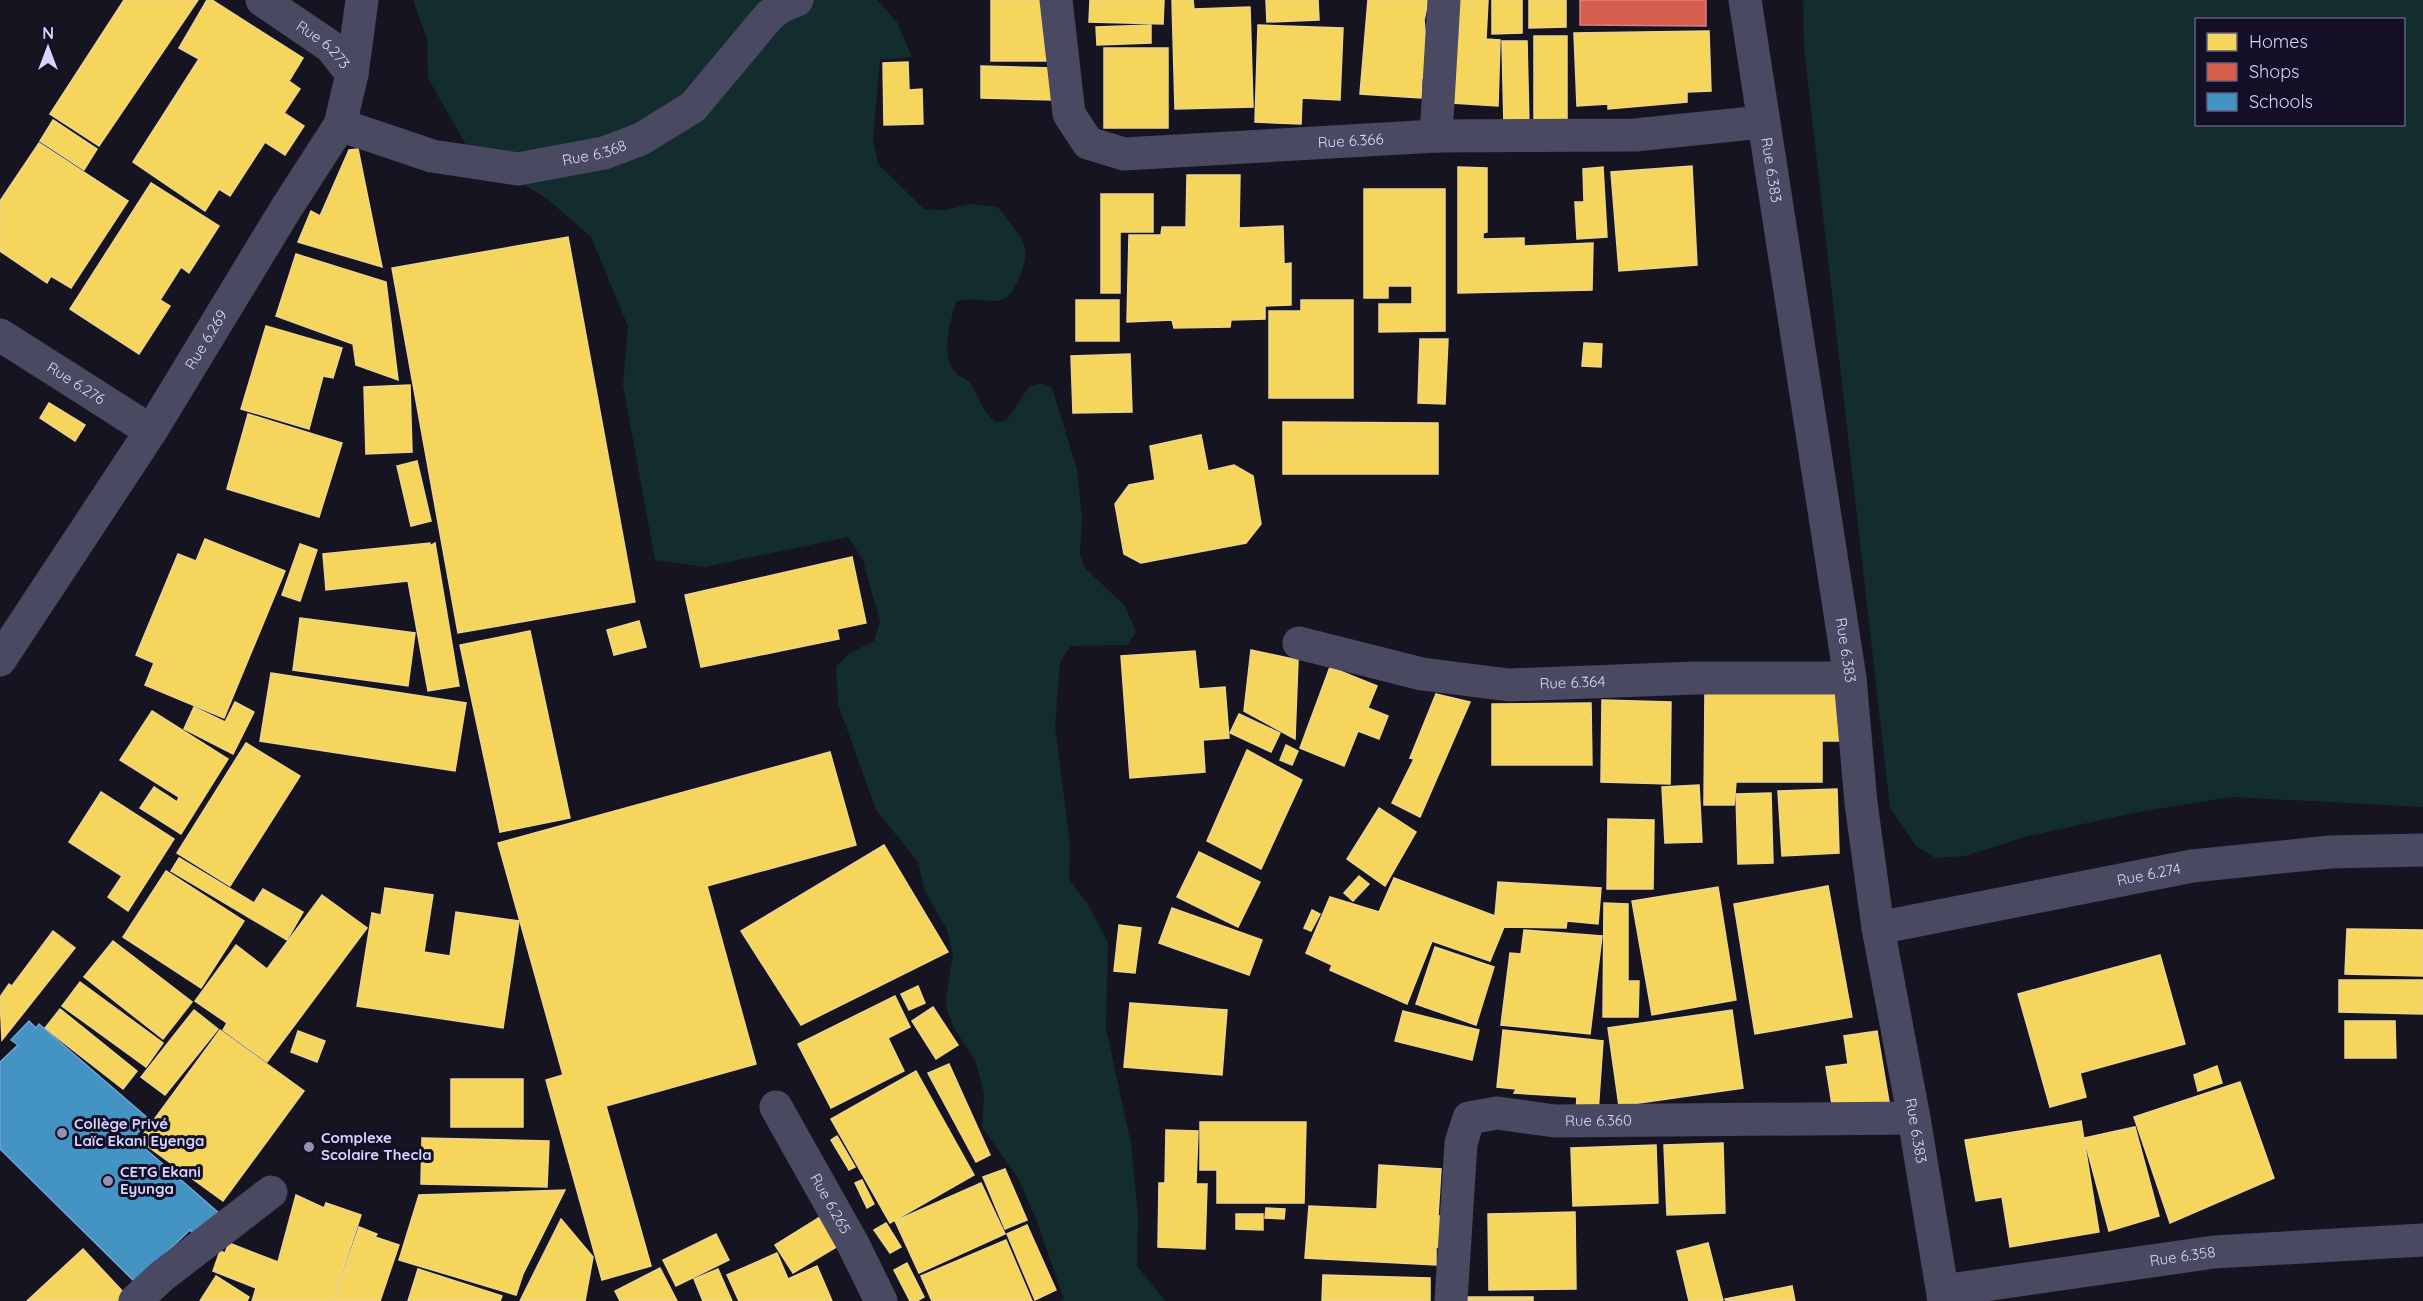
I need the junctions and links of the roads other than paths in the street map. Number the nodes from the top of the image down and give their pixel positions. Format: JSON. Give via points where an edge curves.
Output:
{"nodes":[{"id":1,"x":262,"y":0,"type":"edge"},
{"id":2,"x":362,"y":0,"type":"edge"},
{"id":3,"x":794,"y":0,"type":"edge"},
{"id":4,"x":1056,"y":0,"type":"edge"},
{"id":5,"x":1444,"y":0,"type":"edge"},
{"id":6,"x":1745,"y":0,"type":"edge"},
{"id":7,"x":352,"y":74,"type":"junction"},
{"id":8,"x":1762,"y":122,"type":"junction"},
{"id":9,"x":340,"y":125,"type":"junction"},
{"id":10,"x":1436,"y":136,"type":"junction"},
{"id":11,"x":0,"y":335,"type":"edge"},
{"id":12,"x":151,"y":431,"type":"junction"},
{"id":13,"x":1299,"y":643,"type":"dead end"},
{"id":14,"x":0,"y":660,"type":"edge"},
{"id":15,"x":1850,"y":678,"type":"junction"},
{"id":16,"x":2423,"y":850,"type":"edge"},
{"id":17,"x":1878,"y":928,"type":"junction"},
{"id":18,"x":776,"y":1107,"type":"dead end"},
{"id":19,"x":1914,"y":1118,"type":"junction"},
{"id":20,"x":271,"y":1192,"type":"dead end"},
{"id":21,"x":2423,"y":1240,"type":"edge"},
{"id":22,"x":1943,"y":1296,"type":"edge"},
{"id":23,"x":135,"y":1301,"type":"edge"},
{"id":24,"x":881,"y":1301,"type":"edge"},
{"id":25,"x":1451,"y":1301,"type":"edge"}],
"edges":[{"from":1,"to":7,"type":"street","name":"Rue 6.273","via":[[331,47]]},
{"from":2,"to":7,"type":"street","name":"Rue 6.269"},
{"from":3,"to":9,"type":"street","name":"Rue 6.368","via":[[769,16],[693,106],[641,139],[604,153],[518,169],[432,156]]},
{"from":4,"to":10,"type":"street","name":"Rue 6.366","via":[[1068,114],[1088,143],[1124,154]]},
{"from":5,"to":10,"type":"street"},
{"from":6,"to":8,"type":"street","name":"Rue 6.383"},
{"from":7,"to":9,"type":"street","name":"Rue 6.269"},
{"from":8,"to":10,"type":"street","name":"Rue 6.366","via":[[1635,135]]},
{"from":8,"to":15,"type":"street","name":"Rue 6.383"},
{"from":9,"to":12,"type":"street","name":"Rue 6.269"},
{"from":11,"to":12,"type":"street","name":"Rue 6.276"},
{"from":12,"to":14,"type":"street","name":"Rue 6.269"},
{"from":13,"to":15,"type":"street","name":"Rue 6.364","via":[[1422,674],[1509,685],[1695,678]]},
{"from":15,"to":17,"type":"street","name":"Rue 6.383"},
{"from":16,"to":17,"type":"street","name":"Rue 6.274","via":[[2330,852],[2192,866]]},
{"from":17,"to":19,"type":"street","name":"Rue 6.383"},
{"from":18,"to":24,"type":"street","name":"Rue 6.265"},
{"from":19,"to":22,"type":"street","name":"Rue 6.383"},
{"from":19,"to":25,"type":"street","name":"Rue 6.360","via":[[1556,1121],[1497,1113],[1469,1118],[1461,1143]]},
{"from":20,"to":23,"type":"street"},
{"from":21,"to":22,"type":"street","name":"Rue 6.358","via":[[2214,1252]]}]}
